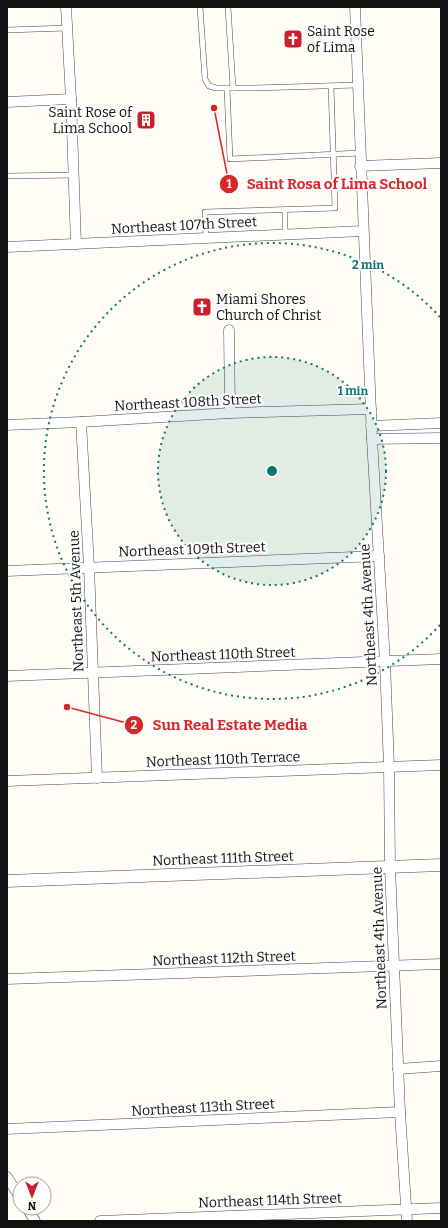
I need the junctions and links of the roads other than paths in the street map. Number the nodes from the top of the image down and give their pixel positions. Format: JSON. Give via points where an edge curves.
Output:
{"nodes":[{"id":1,"x":66,"y":7,"type":"edge"},
{"id":2,"x":200,"y":7,"type":"edge"},
{"id":3,"x":228,"y":7,"type":"edge"},
{"id":4,"x":355,"y":7,"type":"edge"},
{"id":5,"x":67,"y":28,"type":"junction"},
{"id":6,"x":7,"y":30,"type":"edge"},
{"id":7,"x":358,"y":85,"type":"junction"},
{"id":8,"x":331,"y":86,"type":"junction"},
{"id":9,"x":226,"y":88,"type":"junction"},
{"id":10,"x":233,"y":88,"type":"junction"},
{"id":11,"x":71,"y":99,"type":"junction"},
{"id":12,"x":7,"y":102,"type":"edge"},
{"id":13,"x":360,"y":153,"type":"junction"},
{"id":14,"x":332,"y":155,"type":"junction"},
{"id":15,"x":441,"y":163,"type":"edge"},
{"id":16,"x":360,"y":166,"type":"junction"},
{"id":17,"x":74,"y":175,"type":"junction"},
{"id":18,"x":7,"y":176,"type":"edge"},
{"id":19,"x":284,"y":210,"type":"junction"},
{"id":20,"x":363,"y":231,"type":"junction"},
{"id":21,"x":285,"y":234,"type":"junction"},
{"id":22,"x":206,"y":238,"type":"junction"},
{"id":23,"x":76,"y":244,"type":"junction"},
{"id":24,"x":7,"y":247,"type":"edge"},
{"id":25,"x":228,"y":330,"type":"dead end"},
{"id":26,"x":371,"y":410,"type":"junction"},
{"id":27,"x":230,"y":413,"type":"junction"},
{"id":28,"x":81,"y":422,"type":"junction"},
{"id":29,"x":441,"y":423,"type":"edge"},
{"id":30,"x":7,"y":425,"type":"edge"},
{"id":31,"x":372,"y":426,"type":"junction"},
{"id":32,"x":441,"y":438,"type":"edge"},
{"id":33,"x":372,"y":439,"type":"junction"},
{"id":34,"x":379,"y":556,"type":"junction"},
{"id":35,"x":89,"y":567,"type":"junction"},
{"id":36,"x":7,"y":571,"type":"edge"},
{"id":37,"x":441,"y":659,"type":"edge"},
{"id":38,"x":385,"y":662,"type":"junction"},
{"id":39,"x":93,"y":673,"type":"junction"},
{"id":40,"x":7,"y":676,"type":"edge"},
{"id":41,"x":441,"y":765,"type":"edge"},
{"id":42,"x":389,"y":767,"type":"junction"},
{"id":43,"x":97,"y":778,"type":"junction"},
{"id":44,"x":7,"y":781,"type":"edge"},
{"id":45,"x":441,"y":866,"type":"edge"},
{"id":46,"x":390,"y":867,"type":"junction"},
{"id":47,"x":7,"y":881,"type":"edge"},
{"id":48,"x":441,"y":964,"type":"edge"},
{"id":49,"x":394,"y":966,"type":"junction"},
{"id":50,"x":7,"y":979,"type":"edge"},
{"id":51,"x":441,"y":1066,"type":"edge"},
{"id":52,"x":398,"y":1069,"type":"junction"},
{"id":53,"x":400,"y":1112,"type":"junction"},
{"id":54,"x":7,"y":1129,"type":"edge"},
{"id":55,"x":441,"y":1208,"type":"edge"},
{"id":56,"x":406,"y":1209,"type":"junction"},
{"id":57,"x":100,"y":1221,"type":"edge"},
{"id":58,"x":407,"y":1221,"type":"edge"}],
"edges":[{"from":1,"to":5,"type":"street"},
{"from":2,"to":9,"type":"lane","via":[[205,79],[209,86]]},
{"from":3,"to":10,"type":"lane"},
{"from":4,"to":7,"type":"street","name":"Northeast 4th Avenue"},
{"from":5,"to":6,"type":"lane"},
{"from":5,"to":11,"type":"street"},
{"from":7,"to":8,"type":"lane"},
{"from":7,"to":13,"type":"street","name":"Northeast 4th Avenue"},
{"from":8,"to":10,"type":"lane"},
{"from":8,"to":14,"type":"lane"},
{"from":9,"to":10,"type":"lane"},
{"from":9,"to":14,"type":"lane","via":[[230,159]]},
{"from":11,"to":12,"type":"street"},
{"from":11,"to":17,"type":"street"},
{"from":13,"to":14,"type":"lane"},
{"from":13,"to":16,"type":"street","name":"Northeast 4th Avenue"},
{"from":14,"to":19,"type":"lane","via":[[335,208]]},
{"from":15,"to":16,"type":"street"},
{"from":16,"to":20,"type":"street","name":"Northeast 4th Avenue"},
{"from":17,"to":18,"type":"lane"},
{"from":17,"to":23,"type":"street"},
{"from":19,"to":21,"type":"lane"},
{"from":19,"to":22,"type":"lane","via":[[205,212]]},
{"from":20,"to":21,"type":"street","name":"Northeast 107th Street"},
{"from":20,"to":26,"type":"street","name":"Northeast 4th Avenue"},
{"from":21,"to":22,"type":"street","name":"Northeast 107th Street"},
{"from":22,"to":23,"type":"street","name":"Northeast 107th Street"},
{"from":23,"to":24,"type":"street","name":"Northeast 107th Street"},
{"from":25,"to":27,"type":"street"},
{"from":26,"to":27,"type":"street","name":"Northeast 108th Street"},
{"from":26,"to":31,"type":"street","name":"Northeast 4th Avenue"},
{"from":27,"to":28,"type":"street","name":"Northeast 108th Street"},
{"from":28,"to":30,"type":"street","name":"Northeast 108th Street"},
{"from":28,"to":35,"type":"street","name":"Northeast 5th Avenue"},
{"from":29,"to":31,"type":"street"},
{"from":31,"to":33,"type":"street","name":"Northeast 4th Avenue"},
{"from":32,"to":33,"type":"street"},
{"from":33,"to":34,"type":"street","name":"Northeast 4th Avenue"},
{"from":34,"to":35,"type":"street","name":"Northeast 109th Street"},
{"from":34,"to":38,"type":"street","name":"Northeast 4th Avenue"},
{"from":35,"to":36,"type":"street","name":"Northeast 109th Street"},
{"from":35,"to":39,"type":"street","name":"Northeast 5th Avenue"},
{"from":37,"to":38,"type":"street","name":"Northeast 110th Street"},
{"from":38,"to":39,"type":"street","name":"Northeast 110th Street"},
{"from":38,"to":42,"type":"street","name":"Northeast 4th Avenue"},
{"from":39,"to":40,"type":"street","name":"Northeast 110th Street"},
{"from":39,"to":43,"type":"street","name":"Northeast 5th Avenue"},
{"from":41,"to":42,"type":"street","name":"Northeast 110th Terrace"},
{"from":42,"to":43,"type":"street","name":"Northeast 110th Terrace"},
{"from":42,"to":46,"type":"street","name":"Northeast 4th Avenue"},
{"from":43,"to":44,"type":"street","name":"Northeast 110th Terrace"},
{"from":45,"to":46,"type":"street","name":"Northeast 111th Street"},
{"from":46,"to":47,"type":"street","name":"Northeast 111th Street"},
{"from":46,"to":49,"type":"street","name":"Northeast 4th Avenue"},
{"from":48,"to":49,"type":"street","name":"Northeast 112th Street"},
{"from":49,"to":50,"type":"street","name":"Northeast 112th Street"},
{"from":49,"to":52,"type":"street","name":"Northeast 4th Avenue"},
{"from":51,"to":52,"type":"street"},
{"from":52,"to":53,"type":"street","name":"Northeast 4th Avenue"},
{"from":53,"to":54,"type":"street","name":"Northeast 113th Street"},
{"from":53,"to":56,"type":"street","name":"Northeast 4th Avenue"},
{"from":55,"to":56,"type":"street","name":"Northeast 114th Street"},
{"from":56,"to":57,"type":"street","name":"Northeast 114th Street"},
{"from":56,"to":58,"type":"street","name":"Northeast 4th Avenue"}]}
